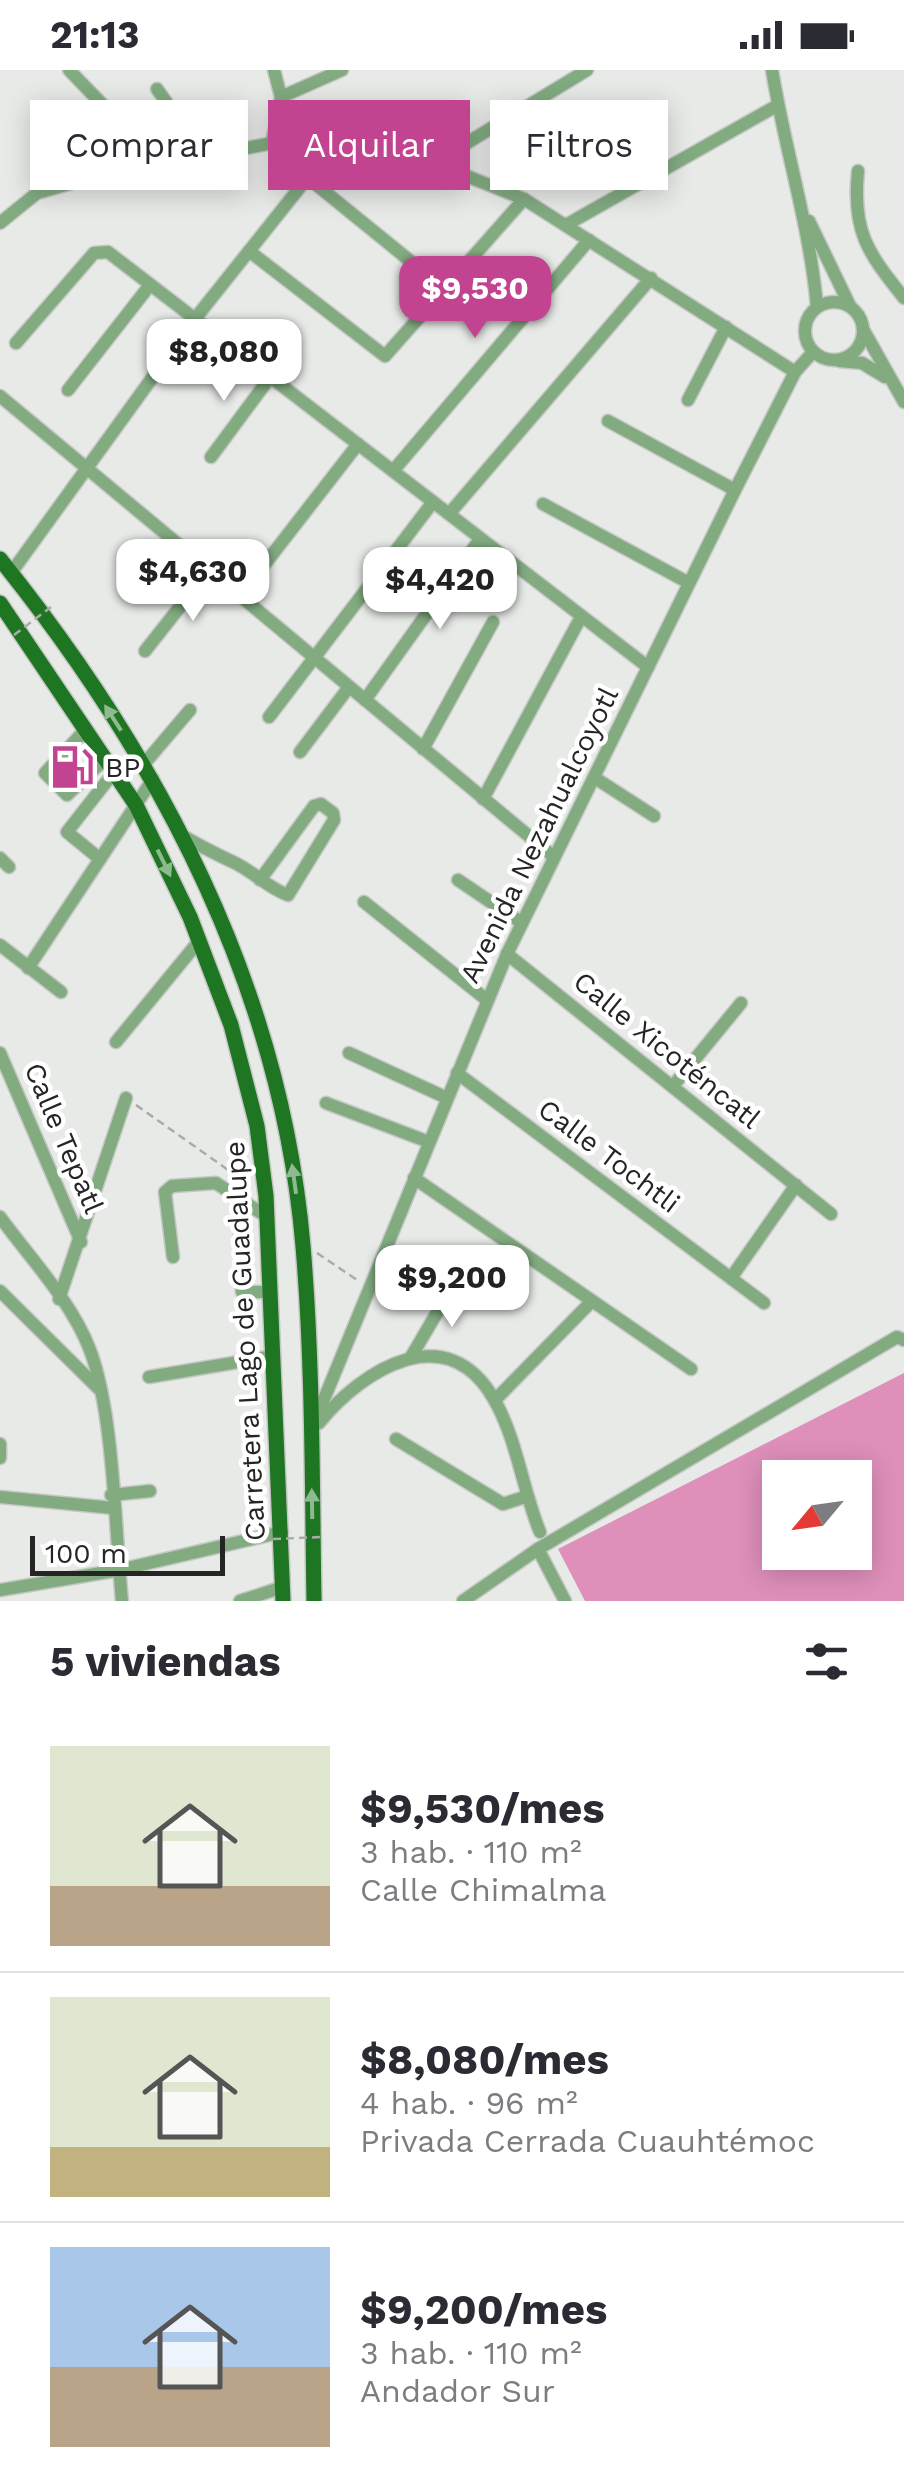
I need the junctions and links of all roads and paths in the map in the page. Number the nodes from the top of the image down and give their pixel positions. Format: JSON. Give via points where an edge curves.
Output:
{"nodes":[{"id":1,"x":69,"y":70,"type":"edge"},
{"id":2,"x":274,"y":70,"type":"edge"},
{"id":3,"x":342,"y":70,"type":"edge"},
{"id":4,"x":587,"y":70,"type":"edge"},
{"id":5,"x":772,"y":70,"type":"edge"},
{"id":6,"x":158,"y":89,"type":"dead end"},
{"id":7,"x":281,"y":96,"type":"junction"},
{"id":8,"x":166,"y":100,"type":"edge"},
{"id":9,"x":280,"y":100,"type":"edge"},
{"id":10,"x":778,"y":104,"type":"junction"},
{"id":11,"x":470,"y":141,"type":"edge"},
{"id":12,"x":858,"y":171,"type":"dead end"},
{"id":13,"x":470,"y":177,"type":"edge"},
{"id":14,"x":48,"y":190,"type":"edge"},
{"id":15,"x":298,"y":190,"type":"edge"},
{"id":16,"x":323,"y":190,"type":"edge"},
{"id":17,"x":44,"y":191,"type":"junction"},
{"id":18,"x":524,"y":199,"type":"junction"},
{"id":19,"x":802,"y":205,"type":"junction"},
{"id":20,"x":0,"y":224,"type":"edge"},
{"id":21,"x":566,"y":225,"type":"junction"},
{"id":22,"x":589,"y":240,"type":"junction"},
{"id":23,"x":249,"y":251,"type":"junction"},
{"id":24,"x":651,"y":278,"type":"junction"},
{"id":25,"x":150,"y":285,"type":"junction"},
{"id":26,"x":446,"y":290,"type":"junction"},
{"id":27,"x":904,"y":298,"type":"edge"},
{"id":28,"x":850,"y":306,"type":"junction"},
{"id":29,"x":818,"y":307,"type":"junction"},
{"id":30,"x":194,"y":320,"type":"junction"},
{"id":31,"x":726,"y":327,"type":"junction"},
{"id":32,"x":864,"y":328,"type":"junction"},
{"id":33,"x":16,"y":343,"type":"dead end"},
{"id":34,"x":813,"y":352,"type":"junction"},
{"id":35,"x":838,"y":360,"type":"junction"},
{"id":36,"x":795,"y":372,"type":"junction"},
{"id":37,"x":271,"y":376,"type":"junction"},
{"id":38,"x":891,"y":382,"type":"junction"},
{"id":39,"x":68,"y":390,"type":"dead end"},
{"id":40,"x":0,"y":396,"type":"edge"},
{"id":41,"x":688,"y":400,"type":"dead end"},
{"id":42,"x":904,"y":402,"type":"edge"},
{"id":43,"x":608,"y":421,"type":"dead end"},
{"id":44,"x":358,"y":444,"type":"junction"},
{"id":45,"x":210,"y":457,"type":"dead end"},
{"id":46,"x":88,"y":470,"type":"junction"},
{"id":47,"x":393,"y":471,"type":"junction"},
{"id":48,"x":735,"y":490,"type":"junction"},
{"id":49,"x":433,"y":502,"type":"junction"},
{"id":50,"x":543,"y":504,"type":"dead end"},
{"id":51,"x":449,"y":514,"type":"junction"},
{"id":52,"x":480,"y":539,"type":"junction"},
{"id":53,"x":0,"y":559,"type":"edge"},
{"id":54,"x":209,"y":570,"type":"junction"},
{"id":55,"x":11,"y":573,"type":"junction"},
{"id":56,"x":689,"y":583,"type":"junction"},
{"id":57,"x":240,"y":596,"type":"junction"},
{"id":58,"x":0,"y":603,"type":"edge"},
{"id":59,"x":51,"y":608,"type":"dead end"},
{"id":60,"x":581,"y":617,"type":"junction"},
{"id":61,"x":493,"y":622,"type":"dead end"},
{"id":62,"x":14,"y":635,"type":"dead end"},
{"id":63,"x":145,"y":651,"type":"dead end"},
{"id":64,"x":314,"y":658,"type":"junction"},
{"id":65,"x":648,"y":667,"type":"junction"},
{"id":66,"x":350,"y":687,"type":"junction"},
{"id":67,"x":365,"y":700,"type":"junction"},
{"id":68,"x":190,"y":710,"type":"dead end"},
{"id":69,"x":270,"y":718,"type":"dead end"},
{"id":70,"x":86,"y":729,"type":"junction"},
{"id":71,"x":423,"y":749,"type":"junction"},
{"id":72,"x":300,"y":752,"type":"dead end"},
{"id":73,"x":144,"y":764,"type":"junction"},
{"id":74,"x":110,"y":765,"type":"junction"},
{"id":75,"x":594,"y":778,"type":"junction"},
{"id":76,"x":153,"y":779,"type":"junction"},
{"id":77,"x":483,"y":799,"type":"junction"},
{"id":78,"x":136,"y":805,"type":"junction"},
{"id":79,"x":654,"y":816,"type":"dead end"},
{"id":80,"x":183,"y":836,"type":"junction"},
{"id":81,"x":554,"y":857,"type":"junction"},
{"id":82,"x":100,"y":859,"type":"junction"},
{"id":83,"x":224,"y":860,"type":"junction"},
{"id":84,"x":204,"y":878,"type":"junction"},
{"id":85,"x":260,"y":880,"type":"junction"},
{"id":86,"x":458,"y":880,"type":"dead end"},
{"id":87,"x":364,"y":902,"type":"dead end"},
{"id":88,"x":522,"y":922,"type":"junction"},
{"id":89,"x":199,"y":941,"type":"junction"},
{"id":90,"x":0,"y":945,"type":"edge"},
{"id":91,"x":507,"y":954,"type":"junction"},
{"id":92,"x":28,"y":968,"type":"junction"},
{"id":93,"x":61,"y":992,"type":"dead end"},
{"id":94,"x":487,"y":1000,"type":"junction"},
{"id":95,"x":741,"y":1003,"type":"dead end"},
{"id":96,"x":116,"y":1042,"type":"dead end"},
{"id":97,"x":0,"y":1053,"type":"edge"},
{"id":98,"x":349,"y":1053,"type":"dead end"},
{"id":99,"x":457,"y":1073,"type":"junction"},
{"id":100,"x":673,"y":1086,"type":"junction"},
{"id":101,"x":126,"y":1098,"type":"joint"},
{"id":102,"x":447,"y":1098,"type":"junction"},
{"id":103,"x":326,"y":1103,"type":"dead end"},
{"id":104,"x":429,"y":1142,"type":"junction"},
{"id":105,"x":414,"y":1178,"type":"junction"},
{"id":106,"x":796,"y":1185,"type":"junction"},
{"id":107,"x":266,"y":1196,"type":"junction"},
{"id":108,"x":239,"y":1198,"type":"junction"},
{"id":109,"x":832,"y":1214,"type":"dead end"},
{"id":110,"x":0,"y":1217,"type":"edge"},
{"id":111,"x":267,"y":1217,"type":"junction"},
{"id":112,"x":82,"y":1242,"type":"junction"},
{"id":113,"x":173,"y":1257,"type":"dead end"},
{"id":114,"x":327,"y":1258,"type":"dead end"},
{"id":115,"x":730,"y":1278,"type":"junction"},
{"id":116,"x":455,"y":1282,"type":"dead end"},
{"id":117,"x":368,"y":1288,"type":"junction"},
{"id":118,"x":0,"y":1291,"type":"edge"},
{"id":119,"x":272,"y":1292,"type":"junction"},
{"id":120,"x":60,"y":1299,"type":"junction"},
{"id":121,"x":592,"y":1301,"type":"junction"},
{"id":122,"x":764,"y":1303,"type":"dead end"},
{"id":123,"x":904,"y":1340,"type":"edge"},
{"id":124,"x":309,"y":1353,"type":"junction"},
{"id":125,"x":274,"y":1356,"type":"junction"},
{"id":126,"x":340,"y":1356,"type":"junction"},
{"id":127,"x":412,"y":1357,"type":"junction"},
{"id":128,"x":691,"y":1369,"type":"dead end"},
{"id":129,"x":149,"y":1376,"type":"dead end"},
{"id":130,"x":100,"y":1391,"type":"junction"},
{"id":131,"x":495,"y":1400,"type":"junction"},
{"id":132,"x":311,"y":1432,"type":"junction"},
{"id":133,"x":396,"y":1440,"type":"dead end"},
{"id":134,"x":0,"y":1444,"type":"edge"},
{"id":135,"x":0,"y":1458,"type":"edge"},
{"id":136,"x":150,"y":1491,"type":"dead end"},
{"id":137,"x":0,"y":1497,"type":"edge"},
{"id":138,"x":525,"y":1497,"type":"junction"},
{"id":139,"x":112,"y":1502,"type":"junction"},
{"id":140,"x":540,"y":1532,"type":"dead end"},
{"id":141,"x":277,"y":1536,"type":"junction"},
{"id":142,"x":321,"y":1537,"type":"dead end"},
{"id":143,"x":538,"y":1549,"type":"junction"},
{"id":144,"x":119,"y":1570,"type":"junction"},
{"id":145,"x":0,"y":1590,"type":"edge"},
{"id":146,"x":283,"y":1594,"type":"edge"},
{"id":147,"x":122,"y":1601,"type":"edge"},
{"id":148,"x":240,"y":1601,"type":"edge"},
{"id":149,"x":315,"y":1601,"type":"edge"},
{"id":150,"x":462,"y":1601,"type":"edge"},
{"id":151,"x":565,"y":1601,"type":"edge"}],
"edges":[{"from":1,"to":17,"type":"street","via":[[103,105],[105,116]]},
{"from":2,"to":7,"type":"street"},
{"from":3,"to":7,"type":"street"},
{"from":4,"to":11,"type":"street"},
{"from":5,"to":10,"type":"street"},
{"from":6,"to":8,"type":"street"},
{"from":7,"to":9,"type":"street"},
{"from":10,"to":19,"type":"street"},
{"from":10,"to":21,"type":"street"},
{"from":12,"to":27,"type":"street","via":[[854,208],[862,239]]},
{"from":13,"to":18,"type":"street"},
{"from":14,"to":17,"type":"street"},
{"from":15,"to":23,"type":"street"},
{"from":16,"to":26,"type":"street"},
{"from":17,"to":20,"type":"street"},
{"from":18,"to":21,"type":"street"},
{"from":18,"to":26,"type":"street"},
{"from":19,"to":28,"type":"street"},
{"from":19,"to":29,"type":"street"},
{"from":21,"to":22,"type":"street"},
{"from":22,"to":24,"type":"street"},
{"from":22,"to":47,"type":"street"},
{"from":23,"to":26,"type":"street","via":[[385,356]]},
{"from":23,"to":30,"type":"street"},
{"from":24,"to":31,"type":"street"},
{"from":24,"to":51,"type":"street"},
{"from":25,"to":30,"type":"street"},
{"from":25,"to":33,"type":"street","via":[[100,250]]},
{"from":25,"to":39,"type":"street"},
{"from":28,"to":29,"type":"street"},
{"from":28,"to":32,"type":"street"},
{"from":29,"to":34,"type":"street","via":[[806,324]]},
{"from":30,"to":37,"type":"street"},
{"from":30,"to":46,"type":"street"},
{"from":31,"to":36,"type":"street"},
{"from":31,"to":41,"type":"street"},
{"from":32,"to":35,"type":"street","via":[[857,350]]},
{"from":32,"to":38,"type":"street"},
{"from":34,"to":35,"type":"street"},
{"from":34,"to":36,"type":"street","name":"Avenida Nezahualcoyotl"},
{"from":35,"to":38,"type":"street","via":[[862,363]]},
{"from":36,"to":48,"type":"street","name":"Avenida Nezahualcoyotl"},
{"from":37,"to":44,"type":"street"},
{"from":37,"to":45,"type":"street"},
{"from":38,"to":42,"type":"street"},
{"from":40,"to":46,"type":"street"},
{"from":43,"to":48,"type":"street"},
{"from":44,"to":47,"type":"street"},
{"from":44,"to":57,"type":"street"},
{"from":46,"to":54,"type":"street"},
{"from":46,"to":55,"type":"street"},
{"from":47,"to":49,"type":"street"},
{"from":48,"to":56,"type":"street","name":"Avenida Nezahualcoyotl"},
{"from":49,"to":51,"type":"street"},
{"from":49,"to":64,"type":"street"},
{"from":50,"to":56,"type":"street"},
{"from":51,"to":52,"type":"street"},
{"from":52,"to":60,"type":"street"},
{"from":52,"to":67,"type":"street"},
{"from":53,"to":55,"type":"main road","name":"Carretera Lago de Guadalupe"},
{"from":54,"to":57,"type":"street"},
{"from":54,"to":63,"type":"street"},
{"from":73,"to":55,"type":"main road","name":"Carretera Lago de Guadalupe","one_way":true},
{"from":56,"to":65,"type":"street","name":"Avenida Nezahualcoyotl"},
{"from":57,"to":64,"type":"street"},
{"from":58,"to":70,"type":"main road","name":"Carretera Lago de Guadalupe"},
{"from":59,"to":62,"type":"path","bridge":true},
{"from":60,"to":65,"type":"street"},
{"from":60,"to":77,"type":"street"},
{"from":61,"to":71,"type":"street"},
{"from":64,"to":66,"type":"street"},
{"from":64,"to":69,"type":"street"},
{"from":65,"to":75,"type":"street","name":"Avenida Nezahualcoyotl"},
{"from":66,"to":67,"type":"street"},
{"from":66,"to":72,"type":"street"},
{"from":67,"to":71,"type":"street"},
{"from":68,"to":73,"type":"street"},
{"from":70,"to":74,"type":"main road","name":"Carretera Lago de Guadalupe"},
{"from":70,"to":74,"type":"street","via":[[45,773],[67,795]]},
{"from":71,"to":77,"type":"street"},
{"from":73,"to":76,"type":"main road","name":"Carretera Lago de Guadalupe"},
{"from":74,"to":78,"type":"main road","name":"Carretera Lago de Guadalupe"},
{"from":74,"to":82,"type":"street","via":[[66,832]]},
{"from":75,"to":79,"type":"street"},
{"from":75,"to":81,"type":"street","name":"Avenida Nezahualcoyotl"},
{"from":76,"to":78,"type":"street"},
{"from":76,"to":80,"type":"main road","name":"Carretera Lago de Guadalupe"},
{"from":77,"to":81,"type":"street"},
{"from":78,"to":82,"type":"street"},
{"from":78,"to":89,"type":"main road","name":"Carretera Lago de Guadalupe","one_way":true},
{"from":80,"to":83,"type":"street"},
{"from":80,"to":84,"type":"main road","name":"Carretera Lago de Guadalupe"},
{"from":81,"to":88,"type":"street","name":"Avenida Nezahualcoyotl"},
{"from":82,"to":92,"type":"street"},
{"from":83,"to":84,"type":"street"},
{"from":83,"to":85,"type":"street"},
{"from":124,"to":84,"type":"main road","name":"Carretera Lago de Guadalupe","one_way":true,"via":[[303,1244],[277,1086],[232,940]]},
{"from":85,"to":85,"type":"street","via":[[283,894],[293,892],[333,813],[314,806]]},
{"from":86,"to":88,"type":"street"},
{"from":87,"to":94,"type":"street"},
{"from":88,"to":91,"type":"street","name":"Avenida Nezahualcoyotl"},
{"from":89,"to":96,"type":"street"},
{"from":89,"to":107,"type":"main road","name":"Carretera Lago de Guadalupe","via":[[248,1093]]},
{"from":90,"to":92,"type":"street"},
{"from":91,"to":94,"type":"street","name":"Avenida Nezahualcoyotl"},
{"from":91,"to":100,"type":"street","name":"Calle Xicoténcatl"},
{"from":92,"to":93,"type":"street"},
{"from":94,"to":99,"type":"street","name":"Avenida Nezahualcoyotl"},
{"from":95,"to":100,"type":"street"},
{"from":97,"to":112,"type":"street","name":"Calle Tepatl"},
{"from":98,"to":102,"type":"street"},
{"from":99,"to":102,"type":"street","name":"Avenida Nezahualcoyotl"},
{"from":99,"to":115,"type":"street","name":"Calle Tochtli"},
{"from":100,"to":106,"type":"street","name":"Calle Xicoténcatl"},
{"from":101,"to":107,"type":"path"},
{"from":101,"to":112,"type":"street","name":"Calle Tepatl"},
{"from":102,"to":104,"type":"street","name":"Avenida Nezahualcoyotl"},
{"from":103,"to":104,"type":"street"},
{"from":104,"to":105,"type":"street","name":"Avenida Nezahualcoyotl"},
{"from":105,"to":117,"type":"street","name":"Avenida Nezahualcoyotl"},
{"from":105,"to":121,"type":"street"},
{"from":106,"to":109,"type":"street","name":"Calle Xicoténcatl"},
{"from":106,"to":115,"type":"street"},
{"from":107,"to":111,"type":"main road","name":"Carretera Lago de Guadalupe"},
{"from":108,"to":111,"type":"street"},
{"from":108,"to":113,"type":"street","via":[[204,1181],[167,1188]]},
{"from":108,"to":119,"type":"street","via":[[242,1292]]},
{"from":110,"to":120,"type":"street"},
{"from":111,"to":119,"type":"main road","name":"Carretera Lago de Guadalupe"},
{"from":112,"to":120,"type":"street","name":"Calle Tepatl"},
{"from":114,"to":117,"type":"path"},
{"from":115,"to":122,"type":"street","name":"Calle Tochtli"},
{"from":116,"to":127,"type":"street"},
{"from":117,"to":126,"type":"street","name":"Avenida Nezahualcoyotl"},
{"from":118,"to":130,"type":"street"},
{"from":119,"to":125,"type":"main road","name":"Carretera Lago de Guadalupe"},
{"from":120,"to":130,"type":"street","via":[[90,1352]]},
{"from":121,"to":128,"type":"street"},
{"from":121,"to":131,"type":"street"},
{"from":123,"to":143,"type":"street","via":[[897,1337]]},
{"from":124,"to":126,"type":"street"},
{"from":124,"to":132,"type":"main road","name":"Carretera Lago de Guadalupe"},
{"from":125,"to":129,"type":"street"},
{"from":125,"to":141,"type":"main road","name":"Carretera Lago de Guadalupe"},
{"from":126,"to":132,"type":"street","name":"Avenida Nezahualcoyotl"},
{"from":127,"to":131,"type":"street","via":[[453,1360]]},
{"from":127,"to":132,"type":"street","via":[[356,1384]]},
{"from":130,"to":139,"type":"street"},
{"from":131,"to":138,"type":"street"},
{"from":149,"to":132,"type":"main road","name":"Carretera Lago de Guadalupe","one_way":true},
{"from":133,"to":138,"type":"street","via":[[503,1504]]},
{"from":134,"to":135,"type":"street"},
{"from":136,"to":139,"type":"street"},
{"from":137,"to":139,"type":"street"},
{"from":138,"to":140,"type":"street"},
{"from":139,"to":144,"type":"street"},
{"from":141,"to":142,"type":"path","bridge":true},
{"from":141,"to":144,"type":"street"},
{"from":141,"to":146,"type":"main road","name":"Carretera Lago de Guadalupe"},
{"from":143,"to":150,"type":"street"},
{"from":143,"to":151,"type":"street"},
{"from":144,"to":145,"type":"street"},
{"from":144,"to":147,"type":"street"},
{"from":146,"to":148,"type":"street"}]}
